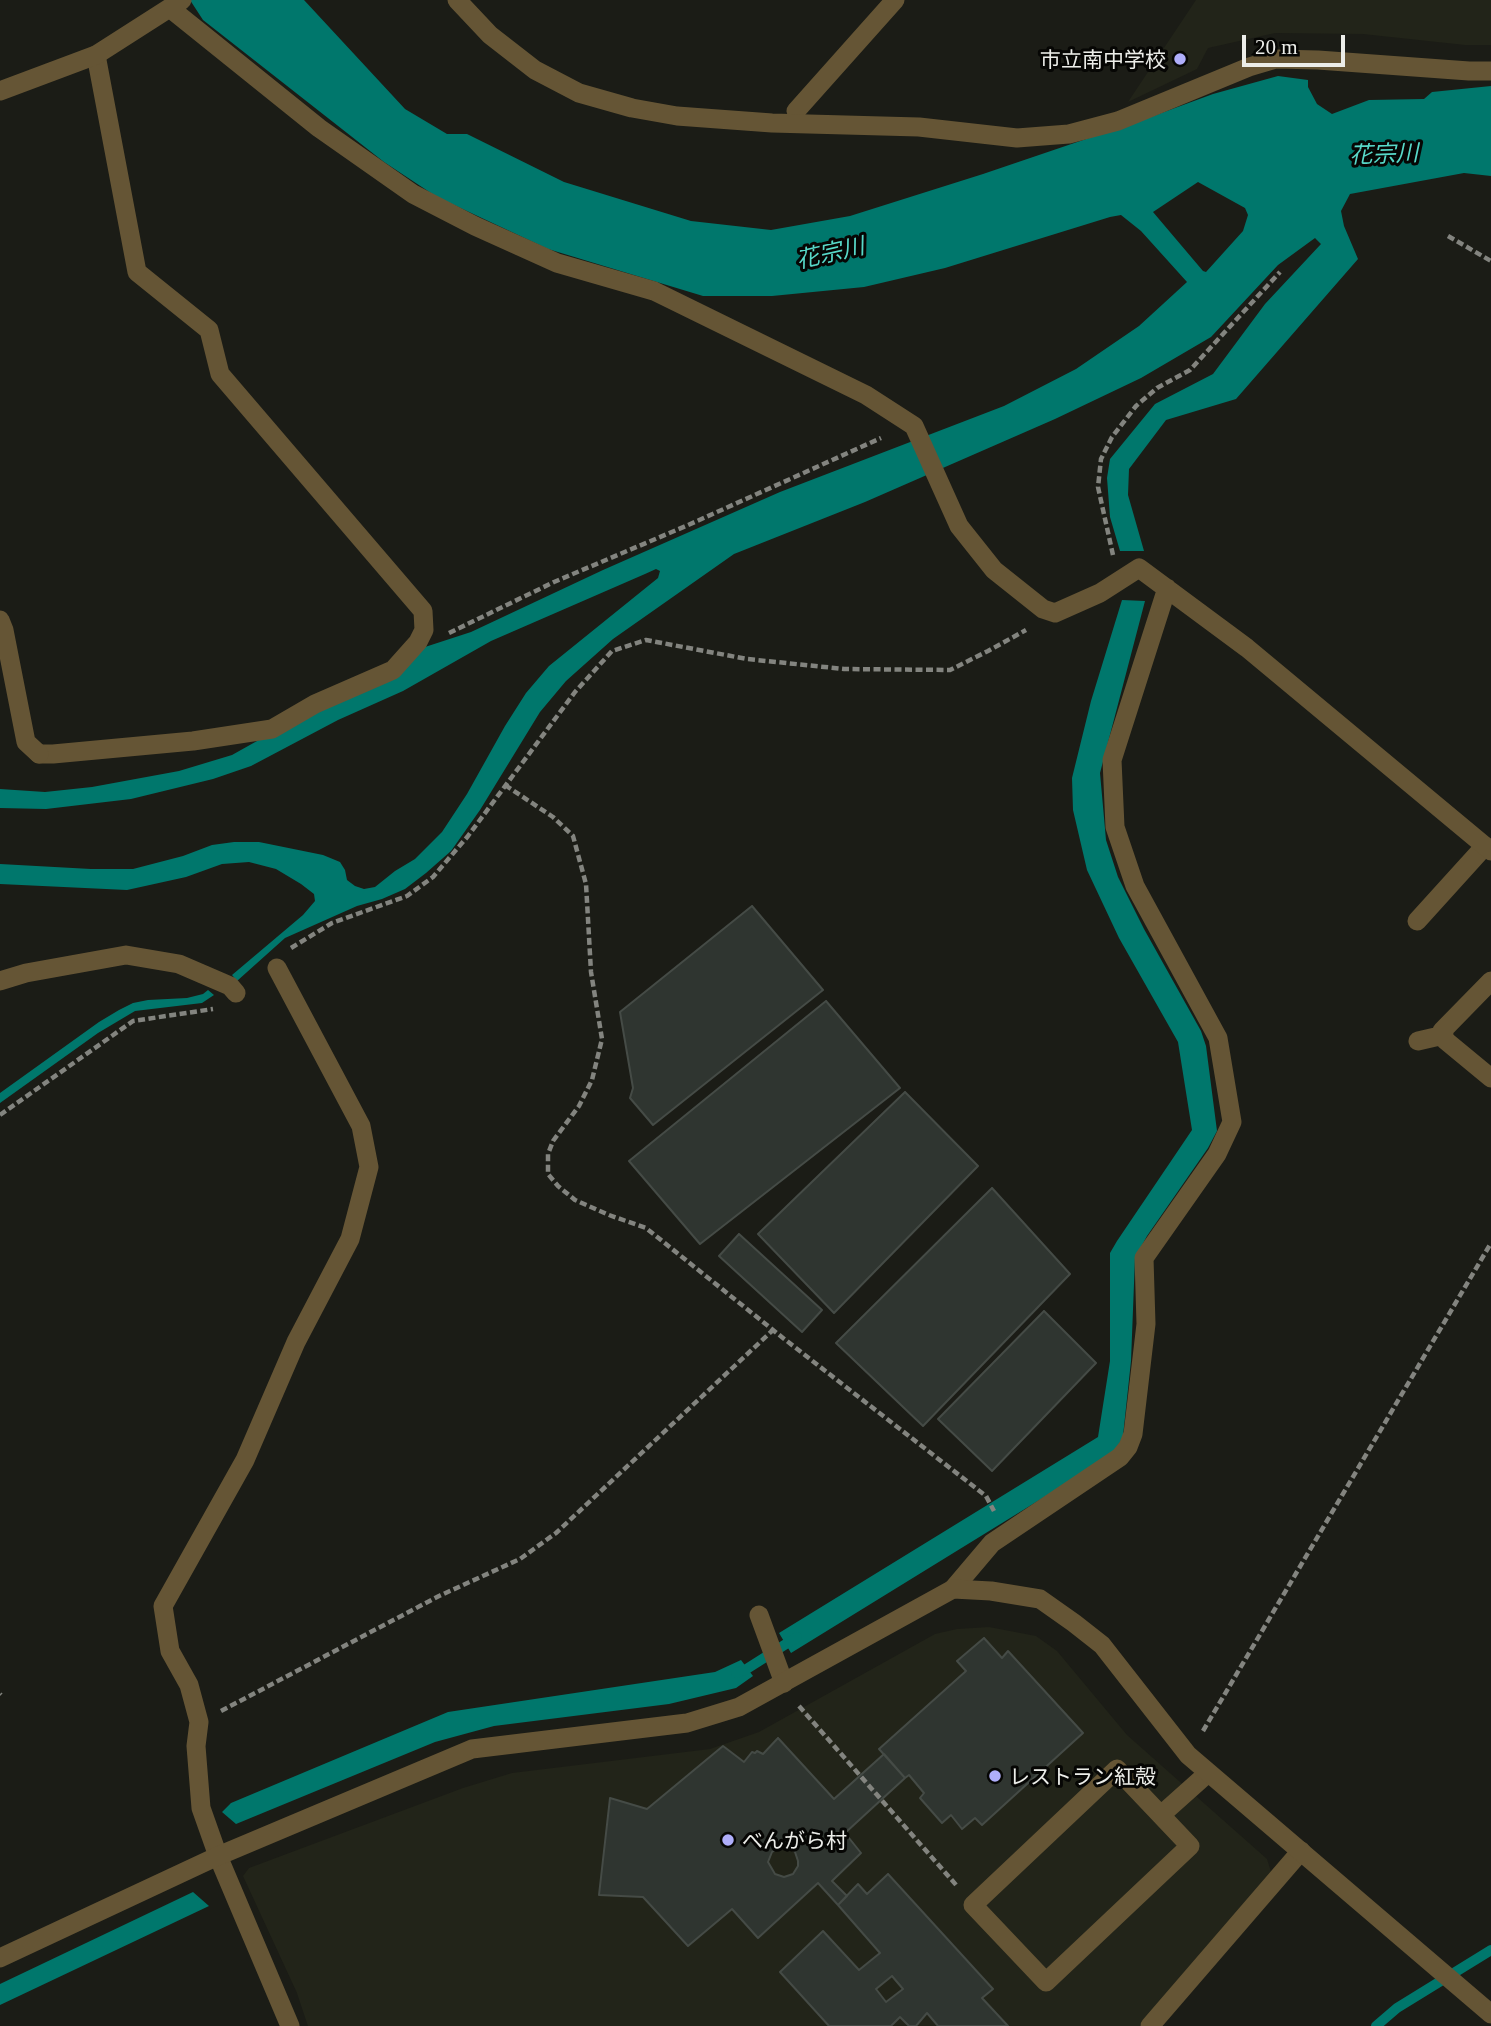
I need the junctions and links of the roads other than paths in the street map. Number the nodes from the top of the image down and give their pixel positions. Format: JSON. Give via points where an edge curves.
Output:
{"nodes":[{"id":1,"x":457,"y":0,"type":"edge"},
{"id":2,"x":895,"y":0,"type":"edge"},
{"id":3,"x":177,"y":4,"type":"edge"},
{"id":4,"x":96,"y":55,"type":"junction"},
{"id":5,"x":1491,"y":71,"type":"edge"},
{"id":6,"x":0,"y":92,"type":"edge"},
{"id":7,"x":796,"y":111,"type":"dead end"},
{"id":8,"x":1167,"y":588,"type":"junction"},
{"id":9,"x":0,"y":620,"type":"edge"},
{"id":10,"x":1488,"y":849,"type":"edge"},
{"id":11,"x":1417,"y":921,"type":"dead end"},
{"id":12,"x":277,"y":968,"type":"road end"},
{"id":13,"x":0,"y":981,"type":"edge"},
{"id":14,"x":1491,"y":981,"type":"edge"},
{"id":15,"x":236,"y":993,"type":"road end"},
{"id":16,"x":1444,"y":1035,"type":"junction"},
{"id":17,"x":1418,"y":1041,"type":"dead end"},
{"id":18,"x":1491,"y":1078,"type":"edge"},
{"id":19,"x":953,"y":1589,"type":"junction"},
{"id":20,"x":760,"y":1615,"type":"dead end"},
{"id":21,"x":784,"y":1683,"type":"junction"},
{"id":22,"x":1208,"y":1773,"type":"junction"},
{"id":23,"x":1161,"y":1815,"type":"junction"},
{"id":24,"x":1301,"y":1851,"type":"junction"},
{"id":25,"x":218,"y":1856,"type":"junction"},
{"id":26,"x":0,"y":1958,"type":"edge"},
{"id":27,"x":1491,"y":2014,"type":"edge"},
{"id":28,"x":290,"y":2026,"type":"edge"},
{"id":29,"x":1150,"y":2026,"type":"edge"}],
"edges":[{"from":1,"to":5,"type":"street","via":[[490,35],[535,70],[579,93],[677,116],[772,123],[919,127],[1017,138],[1069,134],[1118,121],[1276,59]]},
{"from":2,"to":7,"type":"street"},
{"from":3,"to":4,"type":"street"},
{"from":3,"to":8,"type":"street","via":[[319,128],[414,194],[557,263],[654,291],[866,395],[914,426],[959,526],[993,570],[1043,609],[1055,612],[1100,593],[1139,568]]},
{"from":4,"to":6,"type":"street"},
{"from":4,"to":9,"type":"street","via":[[137,272],[209,330],[220,374],[423,611],[424,630],[393,670],[272,729],[193,741],[39,754],[26,741]]},
{"from":8,"to":10,"type":"street","via":[[1247,648]]},
{"from":8,"to":19,"type":"street","via":[[1112,760],[1115,827],[1135,886],[1218,1038],[1232,1122],[1217,1154],[1144,1258],[1146,1324],[1128,1447],[1120,1457],[992,1543]]},
{"from":10,"to":11,"type":"street"},
{"from":12,"to":25,"type":"street","via":[[361,1126],[369,1167],[350,1239],[296,1342],[246,1460],[163,1606],[170,1651],[189,1685],[199,1722],[196,1746],[201,1808]]},
{"from":13,"to":15,"type":"street","via":[[126,955],[179,964],[230,986]]},
{"from":14,"to":16,"type":"street","via":[[1449,1023]]},
{"from":16,"to":17,"type":"street"},
{"from":16,"to":18,"type":"street"},
{"from":19,"to":21,"type":"street"},
{"from":19,"to":22,"type":"street","via":[[1040,1599],[1074,1623],[1102,1645],[1188,1755]]},
{"from":20,"to":21,"type":"street"},
{"from":21,"to":25,"type":"street","via":[[739,1707],[687,1723],[472,1749]]},
{"from":22,"to":23,"type":"street"},
{"from":22,"to":24,"type":"street"},
{"from":23,"to":23,"type":"street","via":[[1190,1846],[1046,1982],[973,1905],[1117,1769]]},
{"from":24,"to":27,"type":"street"},
{"from":24,"to":29,"type":"street"},
{"from":25,"to":26,"type":"street"},
{"from":25,"to":28,"type":"street"}]}
